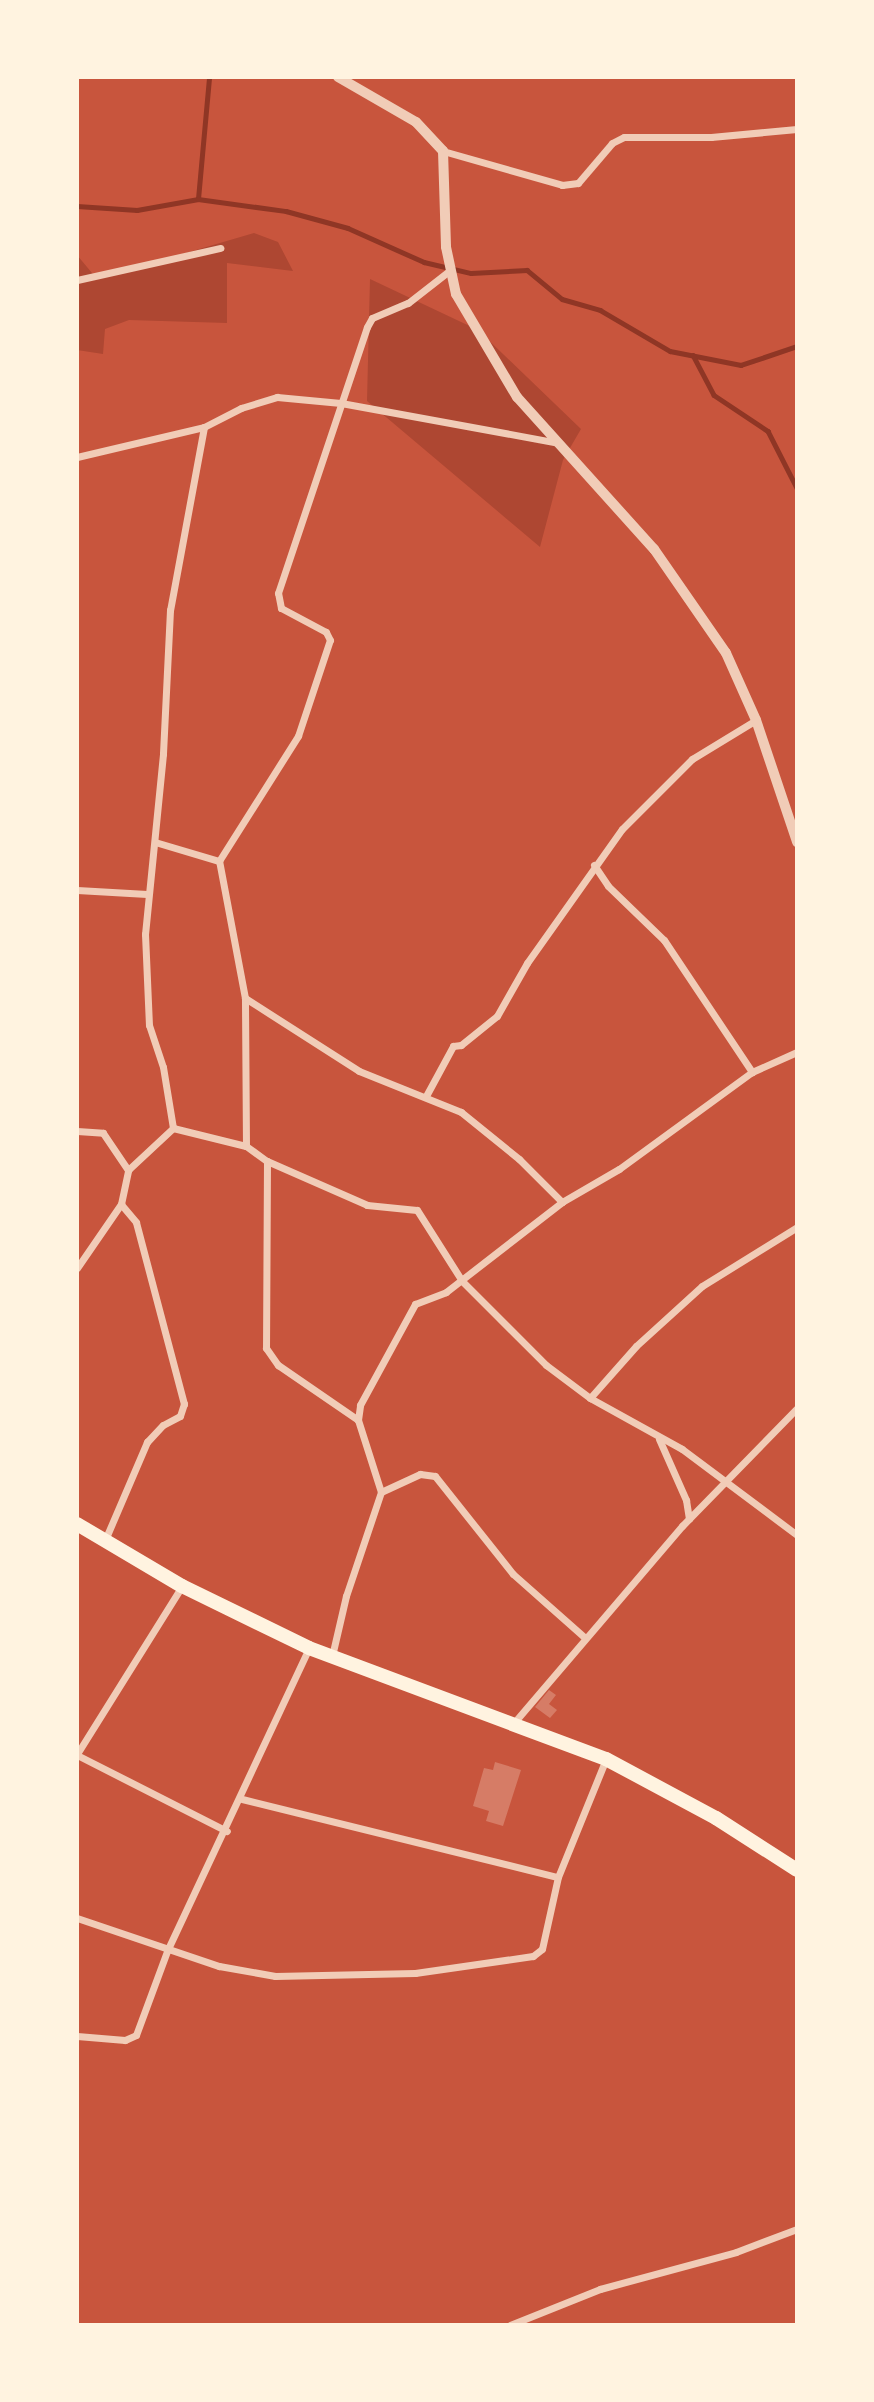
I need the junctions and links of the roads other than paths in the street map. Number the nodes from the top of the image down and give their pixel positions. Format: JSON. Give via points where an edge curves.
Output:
{"nodes":[{"id":1,"x":338,"y":77,"type":"edge"},
{"id":2,"x":797,"y":129,"type":"edge"},
{"id":3,"x":443,"y":151,"type":"junction"},
{"id":4,"x":220,"y":248,"type":"dead end"},
{"id":5,"x":449,"y":271,"type":"junction"},
{"id":6,"x":77,"y":280,"type":"edge"},
{"id":7,"x":341,"y":403,"type":"junction"},
{"id":8,"x":204,"y":427,"type":"junction"},
{"id":9,"x":563,"y":444,"type":"junction"},
{"id":10,"x":77,"y":457,"type":"edge"},
{"id":11,"x":756,"y":720,"type":"junction"},
{"id":12,"x":155,"y":842,"type":"junction"},
{"id":13,"x":797,"y":842,"type":"edge"},
{"id":14,"x":219,"y":861,"type":"junction"},
{"id":15,"x":594,"y":865,"type":"junction"},
{"id":16,"x":77,"y":890,"type":"edge"},
{"id":17,"x":147,"y":894,"type":"junction"},
{"id":18,"x":245,"y":998,"type":"junction"},
{"id":19,"x":797,"y":1052,"type":"edge"},
{"id":20,"x":752,"y":1072,"type":"junction"},
{"id":21,"x":426,"y":1096,"type":"junction"},
{"id":22,"x":173,"y":1128,"type":"junction"},
{"id":23,"x":77,"y":1131,"type":"edge"},
{"id":24,"x":246,"y":1146,"type":"junction"},
{"id":25,"x":267,"y":1161,"type":"junction"},
{"id":26,"x":128,"y":1170,"type":"junction"},
{"id":27,"x":562,"y":1202,"type":"junction"},
{"id":28,"x":121,"y":1204,"type":"junction"},
{"id":29,"x":797,"y":1227,"type":"edge"},
{"id":30,"x":77,"y":1268,"type":"edge"},
{"id":31,"x":461,"y":1281,"type":"junction"},
{"id":32,"x":590,"y":1398,"type":"junction"},
{"id":33,"x":797,"y":1408,"type":"edge"},
{"id":34,"x":358,"y":1420,"type":"junction"},
{"id":35,"x":659,"y":1438,"type":"junction"},
{"id":36,"x":728,"y":1481,"type":"junction"},
{"id":37,"x":382,"y":1492,"type":"junction"},
{"id":38,"x":689,"y":1519,"type":"junction"},
{"id":39,"x":77,"y":1524,"type":"edge"},
{"id":40,"x":797,"y":1535,"type":"edge"},
{"id":41,"x":104,"y":1541,"type":"junction"},
{"id":42,"x":182,"y":1586,"type":"junction"},
{"id":43,"x":585,"y":1638,"type":"junction"},
{"id":44,"x":309,"y":1648,"type":"junction"},
{"id":45,"x":332,"y":1657,"type":"junction"},
{"id":46,"x":511,"y":1725,"type":"junction"},
{"id":47,"x":77,"y":1755,"type":"edge"},
{"id":48,"x":606,"y":1759,"type":"junction"},
{"id":49,"x":242,"y":1799,"type":"junction"},
{"id":50,"x":227,"y":1831,"type":"junction"},
{"id":51,"x":797,"y":1870,"type":"edge"},
{"id":52,"x":558,"y":1877,"type":"junction"},
{"id":53,"x":77,"y":1918,"type":"edge"},
{"id":54,"x":167,"y":1951,"type":"junction"},
{"id":55,"x":77,"y":2036,"type":"edge"},
{"id":56,"x":797,"y":2229,"type":"edge"},
{"id":57,"x":510,"y":2325,"type":"edge"}],
"edges":[{"from":1,"to":3,"type":"street","via":[[416,122]]},
{"from":2,"to":3,"type":"street","via":[[711,137],[624,137],[612,143],[579,183],[562,185]]},
{"from":3,"to":5,"type":"street"},
{"from":4,"to":6,"type":"street"},
{"from":5,"to":7,"type":"street","via":[[408,303],[372,318]]},
{"from":5,"to":9,"type":"street","via":[[456,294],[517,397]]},
{"from":7,"to":8,"type":"street","via":[[277,397],[241,408]]},
{"from":7,"to":9,"type":"street"},
{"from":7,"to":14,"type":"street","via":[[278,602],[326,632],[329,647],[298,736]]},
{"from":8,"to":10,"type":"street"},
{"from":8,"to":12,"type":"street","via":[[170,610]]},
{"from":9,"to":11,"type":"street","via":[[690,595],[726,653]]},
{"from":11,"to":13,"type":"street"},
{"from":11,"to":15,"type":"street","via":[[692,759],[665,783]]},
{"from":12,"to":14,"type":"street"},
{"from":12,"to":17,"type":"street"},
{"from":14,"to":18,"type":"street"},
{"from":15,"to":20,"type":"street","via":[[608,886],[664,940]]},
{"from":15,"to":21,"type":"street","via":[[497,1016],[461,1045],[453,1046]]},
{"from":16,"to":17,"type":"street"},
{"from":17,"to":22,"type":"street","via":[[149,1026],[163,1067]]},
{"from":18,"to":21,"type":"street","via":[[359,1071]]},
{"from":18,"to":24,"type":"street"},
{"from":19,"to":20,"type":"street"},
{"from":20,"to":27,"type":"street","via":[[619,1169]]},
{"from":21,"to":27,"type":"street","via":[[461,1112],[492,1136]]},
{"from":22,"to":24,"type":"street"},
{"from":22,"to":26,"type":"street"},
{"from":23,"to":26,"type":"street","via":[[103,1133]]},
{"from":24,"to":25,"type":"street"},
{"from":25,"to":31,"type":"street","via":[[367,1205],[417,1210]]},
{"from":25,"to":34,"type":"street","via":[[266,1348],[278,1365]]},
{"from":26,"to":28,"type":"street"},
{"from":27,"to":31,"type":"street"},
{"from":28,"to":30,"type":"street"},
{"from":28,"to":41,"type":"street","via":[[136,1222],[184,1404],[180,1416],[147,1442]]},
{"from":29,"to":32,"type":"street","via":[[702,1286],[636,1346]]},
{"from":31,"to":32,"type":"street","via":[[517,1339]]},
{"from":31,"to":34,"type":"street","via":[[411,1310],[360,1405]]},
{"from":32,"to":35,"type":"street"},
{"from":33,"to":36,"type":"street"},
{"from":34,"to":37,"type":"street"},
{"from":35,"to":36,"type":"street"},
{"from":35,"to":38,"type":"street","via":[[686,1500]]},
{"from":36,"to":38,"type":"street"},
{"from":36,"to":40,"type":"street"},
{"from":37,"to":43,"type":"street","via":[[420,1474],[435,1476],[513,1574]]},
{"from":37,"to":45,"type":"street","via":[[346,1596]]},
{"from":38,"to":43,"type":"street"},
{"from":39,"to":41,"type":"main road"},
{"from":41,"to":42,"type":"main road"},
{"from":42,"to":44,"type":"main road"},
{"from":42,"to":47,"type":"street"},
{"from":43,"to":46,"type":"street"},
{"from":44,"to":45,"type":"main road"},
{"from":44,"to":49,"type":"street"},
{"from":45,"to":46,"type":"main road"},
{"from":46,"to":48,"type":"main road"},
{"from":47,"to":50,"type":"street"},
{"from":48,"to":51,"type":"main road","via":[[727,1824]]},
{"from":48,"to":52,"type":"street"},
{"from":49,"to":50,"type":"street"},
{"from":49,"to":52,"type":"street"},
{"from":50,"to":54,"type":"street"},
{"from":52,"to":54,"type":"street","via":[[542,1949],[533,1956],[415,1973],[275,1976]]},
{"from":53,"to":54,"type":"street"},
{"from":54,"to":55,"type":"street","via":[[131,2039]]},
{"from":56,"to":57,"type":"street","via":[[600,2289]]}]}
